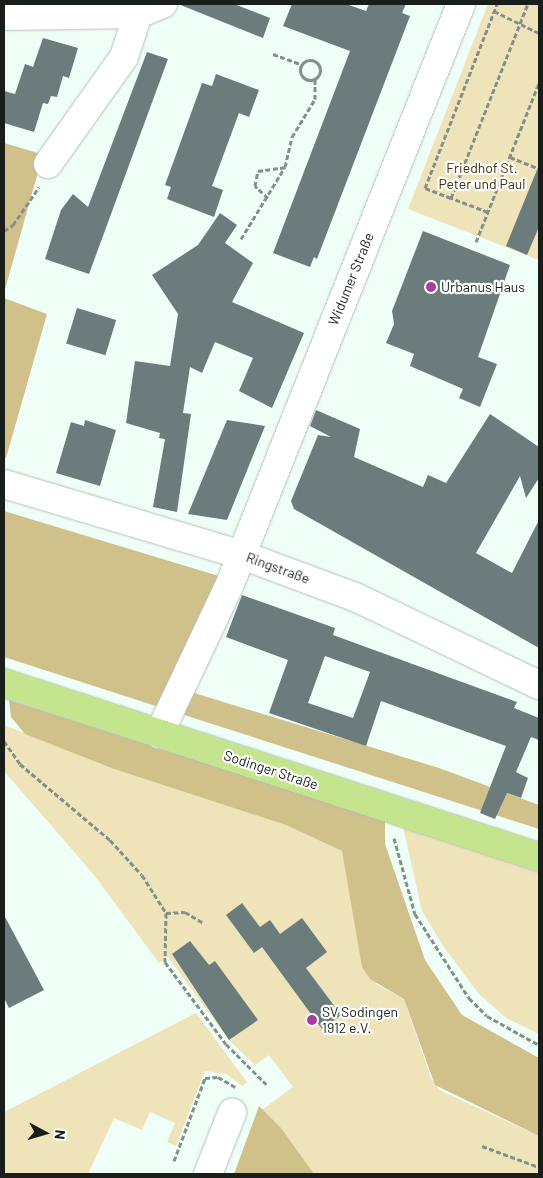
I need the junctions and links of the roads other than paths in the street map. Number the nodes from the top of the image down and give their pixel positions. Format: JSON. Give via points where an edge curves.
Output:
{"nodes":[{"id":1,"x":163,"y":4,"type":"edge"},
{"id":2,"x":460,"y":4,"type":"edge"},
{"id":3,"x":138,"y":14,"type":"junction"},
{"id":4,"x":4,"y":16,"type":"edge"},
{"id":5,"x":44,"y":175,"type":"road end"},
{"id":6,"x":4,"y":484,"type":"edge"},
{"id":7,"x":242,"y":555,"type":"junction"},
{"id":8,"x":4,"y":683,"type":"edge"},
{"id":9,"x":539,"y":685,"type":"edge"},
{"id":10,"x":159,"y":734,"type":"junction"},
{"id":11,"x":539,"y":857,"type":"edge"},
{"id":12,"x":235,"y":1101,"type":"road end"},
{"id":13,"x":208,"y":1174,"type":"edge"}],
"edges":[{"from":1,"to":3,"type":"street"},
{"from":2,"to":7,"type":"street","name":"Widumer Straße"},
{"from":3,"to":4,"type":"street"},
{"from":3,"to":5,"type":"street","via":[[124,58]]},
{"from":6,"to":7,"type":"street","name":"Ringstraße"},
{"from":7,"to":9,"type":"street","name":"Ringstraße","via":[[384,609]]},
{"from":7,"to":10,"type":"street","name":"Widumer Straße"},
{"from":8,"to":10,"type":"main road","name":"Sodinger Straße"},
{"from":10,"to":11,"type":"main road","name":"Sodinger Straße"},
{"from":12,"to":13,"type":"street"}]}
